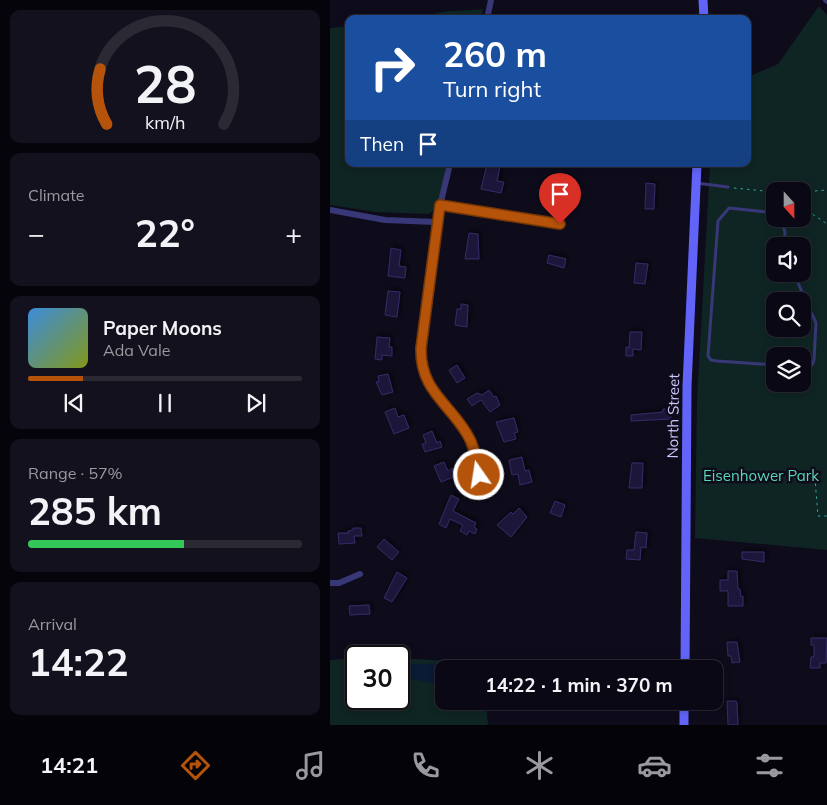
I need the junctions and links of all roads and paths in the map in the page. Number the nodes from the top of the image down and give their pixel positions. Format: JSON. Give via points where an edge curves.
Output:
{"nodes":[{"id":1,"x":491,"y":0,"type":"edge"},
{"id":2,"x":703,"y":0,"type":"edge"},
{"id":3,"x":488,"y":15,"type":"edge"},
{"id":4,"x":704,"y":15,"type":"edge"},
{"id":5,"x":449,"y":167,"type":"edge"},
{"id":6,"x":697,"y":167,"type":"edge"},
{"id":7,"x":696,"y":183,"type":"junction"},
{"id":8,"x":728,"y":187,"type":"joint"},
{"id":9,"x":827,"y":190,"type":"edge"},
{"id":10,"x":766,"y":191,"type":"edge"},
{"id":11,"x":811,"y":191,"type":"edge"},
{"id":12,"x":440,"y":205,"type":"junction"},
{"id":13,"x":330,"y":210,"type":"edge"},
{"id":14,"x":766,"y":212,"type":"edge"},
{"id":15,"x":811,"y":213,"type":"edge"},
{"id":16,"x":436,"y":222,"type":"junction"},
{"id":17,"x":560,"y":224,"type":"dead end"},
{"id":18,"x":827,"y":224,"type":"edge"},
{"id":19,"x":798,"y":282,"type":"edge"},
{"id":20,"x":766,"y":364,"type":"edge"},
{"id":21,"x":811,"y":365,"type":"edge"},
{"id":22,"x":761,"y":477,"type":"dead end"},
{"id":23,"x":490,"y":490,"type":"dead end"},
{"id":24,"x":827,"y":516,"type":"edge"},
{"id":25,"x":360,"y":574,"type":"dead end"},
{"id":26,"x":330,"y":583,"type":"edge"},
{"id":27,"x":684,"y":660,"type":"edge"},
{"id":28,"x":684,"y":710,"type":"edge"},
{"id":29,"x":684,"y":725,"type":"edge"}],
"edges":[{"from":1,"to":3,"type":"street"},
{"from":2,"to":4,"type":"main road"},
{"from":5,"to":12,"type":"street"},
{"from":6,"to":7,"type":"main road","name":"North Street"},
{"from":7,"to":8,"type":"lane"},
{"from":7,"to":27,"type":"main road","name":"North Street","via":[[687,386]]},
{"from":8,"to":10,"type":"path"},
{"from":9,"to":11,"type":"path"},
{"from":12,"to":16,"type":"street"},
{"from":12,"to":17,"type":"lane"},
{"from":13,"to":16,"type":"street","via":[[384,220]]},
{"from":14,"to":20,"type":"lane","via":[[729,208],[718,221],[708,356],[710,360]]},
{"from":15,"to":18,"type":"path"},
{"from":16,"to":23,"type":"street","via":[[421,348],[422,367],[432,390],[467,434],[479,475]]},
{"from":19,"to":21,"type":"lane","via":[[816,323]]},
{"from":22,"to":24,"type":"path","via":[[815,479],[818,516]]},
{"from":25,"to":26,"type":"street","via":[[339,583]]},
{"from":28,"to":29,"type":"main road"}]}
